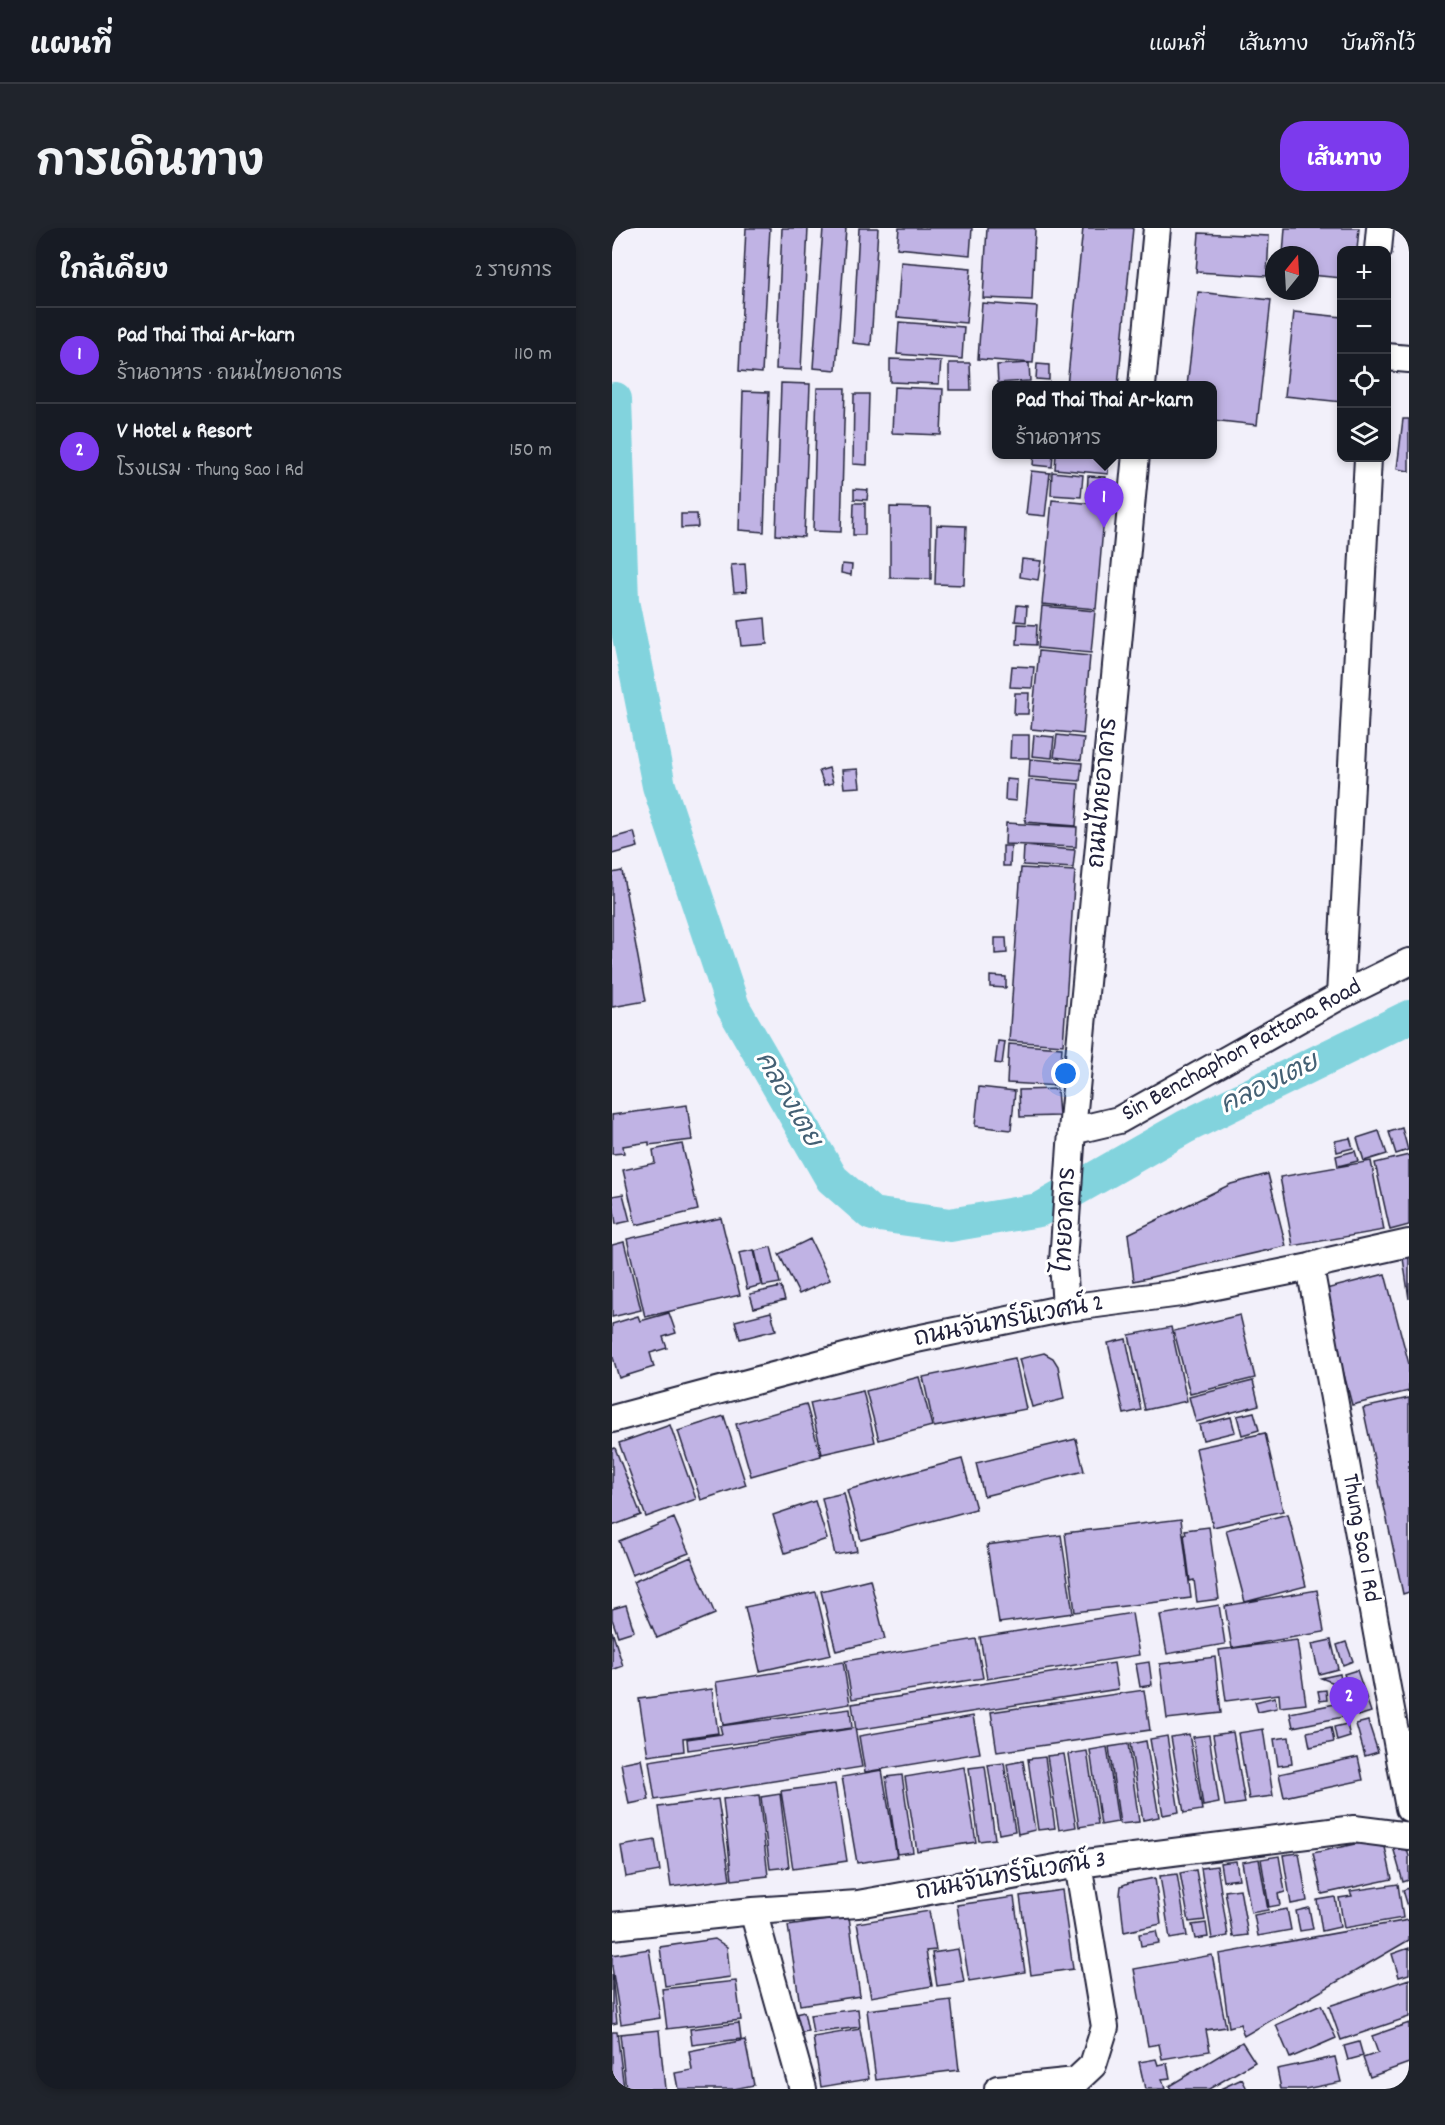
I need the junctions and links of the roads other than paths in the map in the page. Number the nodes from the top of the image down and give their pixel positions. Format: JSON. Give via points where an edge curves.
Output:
{"nodes":[{"id":1,"x":1157,"y":228,"type":"edge"},
{"id":2,"x":1380,"y":228,"type":"edge"},
{"id":3,"x":1378,"y":246,"type":"edge"},
{"id":4,"x":1391,"y":357,"type":"edge"},
{"id":5,"x":1409,"y":359,"type":"edge"},
{"id":6,"x":1142,"y":381,"type":"edge"},
{"id":7,"x":1136,"y":459,"type":"edge"},
{"id":8,"x":1368,"y":462,"type":"edge"},
{"id":9,"x":1409,"y":963,"type":"edge"},
{"id":10,"x":1340,"y":996,"type":"junction"},
{"id":11,"x":1071,"y":1143,"type":"junction"},
{"id":12,"x":1409,"y":1243,"type":"edge"},
{"id":13,"x":1310,"y":1267,"type":"junction"},
{"id":14,"x":1066,"y":1308,"type":"junction"},
{"id":15,"x":612,"y":1419,"type":"edge"},
{"id":16,"x":1409,"y":1808,"type":"edge"},
{"id":17,"x":1409,"y":1836,"type":"edge"},
{"id":18,"x":1078,"y":1864,"type":"junction"},
{"id":19,"x":753,"y":1911,"type":"junction"},
{"id":20,"x":612,"y":1926,"type":"edge"},
{"id":21,"x":803,"y":2089,"type":"edge"},
{"id":22,"x":998,"y":2089,"type":"edge"}],
"edges":[{"from":1,"to":6,"type":"street"},
{"from":2,"to":3,"type":"street"},
{"from":4,"to":5,"type":"street"},
{"from":7,"to":11,"type":"street","name":"ถนนไทยอาคาร"},
{"from":8,"to":10,"type":"street"},
{"from":9,"to":10,"type":"street","name":"Sin Benchaphon Pattana Road"},
{"from":10,"to":11,"type":"street","name":"Sin Benchaphon Pattana Road"},
{"from":11,"to":14,"type":"street","name":"ไทยอาคาร","via":[[1063,1262]]},
{"from":12,"to":13,"type":"street","name":"ถนนจันทร์นิเวศน์ 2"},
{"from":13,"to":14,"type":"street","name":"ถนนจันทร์นิเวศน์ 2","via":[[1181,1293]]},
{"from":13,"to":16,"type":"street","name":"Thung Sao 1 Rd"},
{"from":14,"to":15,"type":"street","name":"ถนนจันทร์นิเวศน์ 2","via":[[897,1343]]},
{"from":17,"to":18,"type":"street","name":"ถนนจันทร์นิเวศน์ 3","via":[[1354,1829]]},
{"from":18,"to":19,"type":"street","name":"ถนนจันทร์นิเวศน์ 3","via":[[858,1904]]},
{"from":18,"to":22,"type":"street","via":[[1105,2027],[1093,2065],[1076,2081]]},
{"from":19,"to":20,"type":"street","name":"ถนนจันทร์นิเวศน์ 3"},
{"from":19,"to":21,"type":"street"}]}
